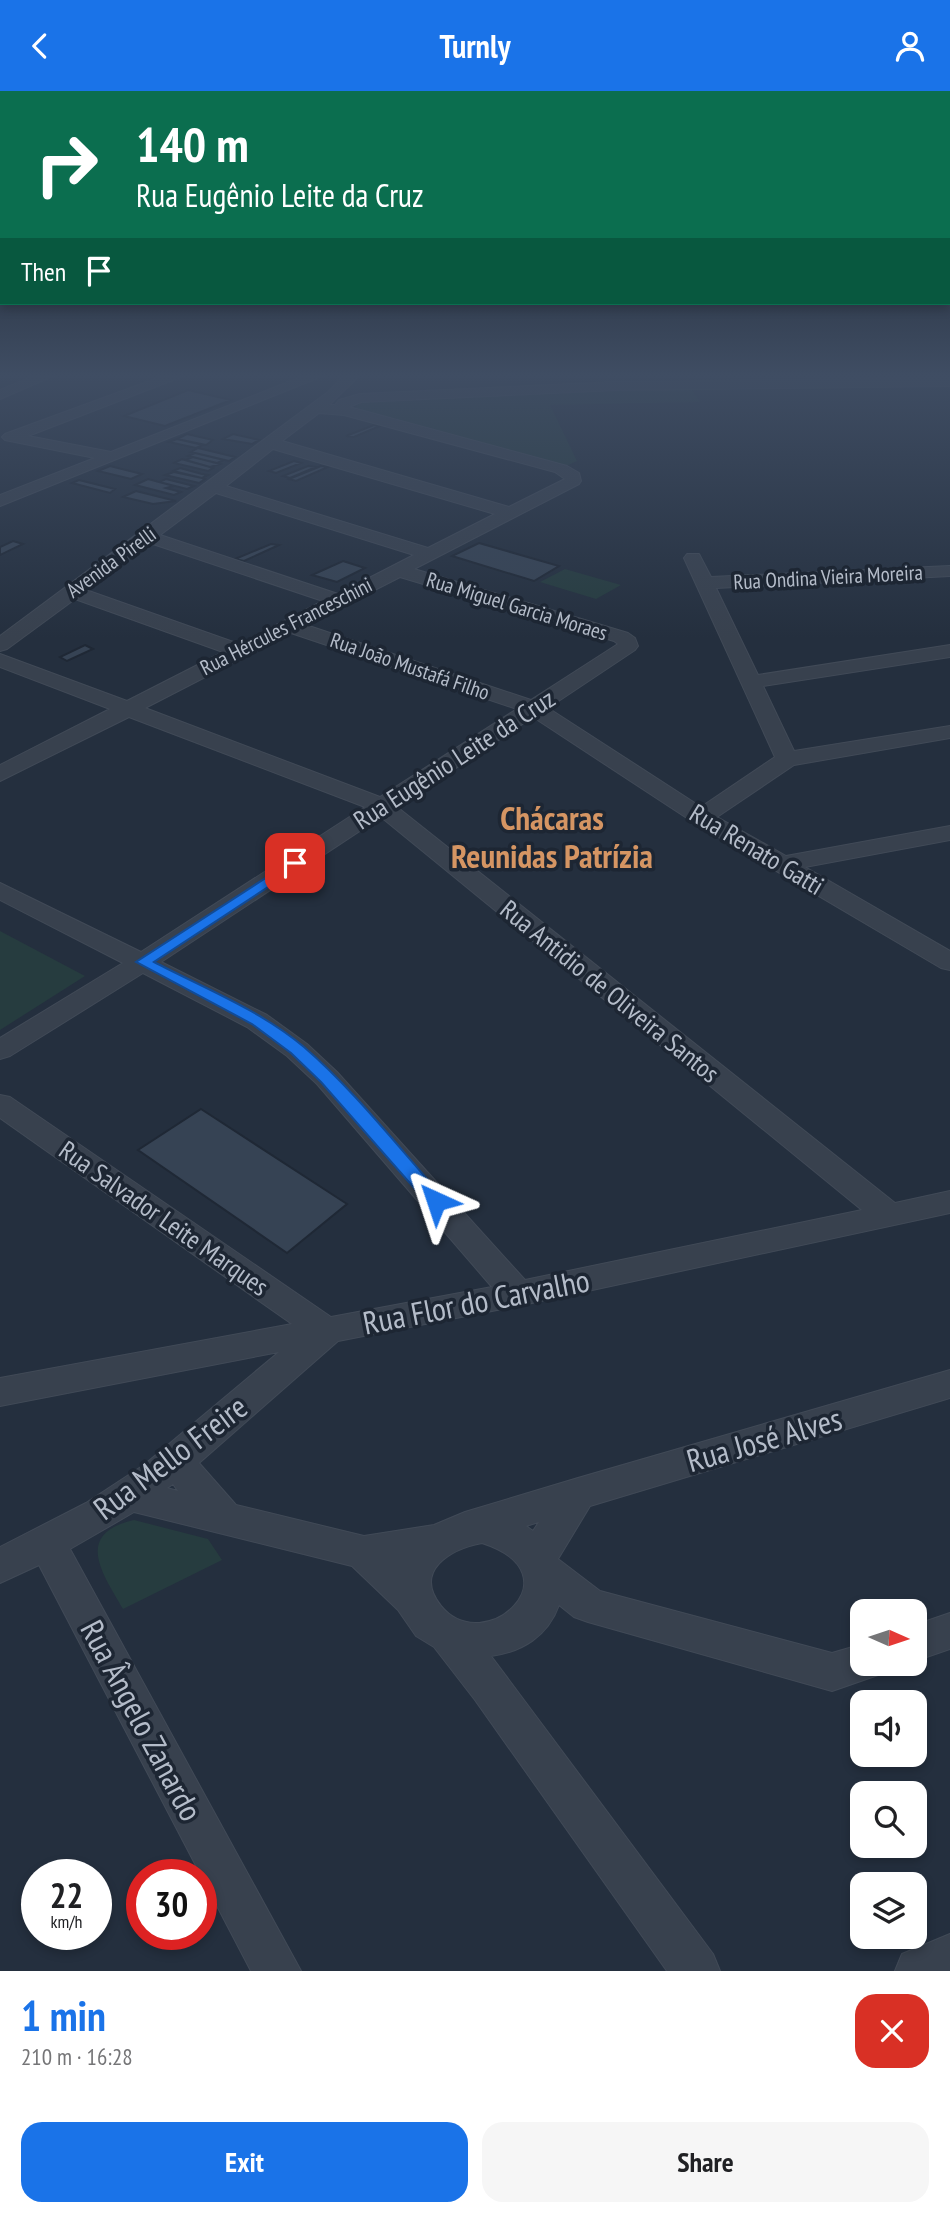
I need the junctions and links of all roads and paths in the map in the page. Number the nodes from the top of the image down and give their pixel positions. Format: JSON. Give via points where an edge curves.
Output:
{"nodes":[{"id":1,"x":96,"y":463,"type":"edge"},
{"id":2,"x":245,"y":463,"type":"edge"},
{"id":3,"x":338,"y":463,"type":"edge"},
{"id":4,"x":534,"y":463,"type":"edge"},
{"id":5,"x":214,"y":487,"type":"junction"},
{"id":6,"x":0,"y":501,"type":"edge"},
{"id":7,"x":510,"y":513,"type":"junction"},
{"id":8,"x":146,"y":536,"type":"junction"},
{"id":9,"x":429,"y":554,"type":"junction"},
{"id":10,"x":693,"y":558,"type":"dead end"},
{"id":11,"x":397,"y":570,"type":"junction"},
{"id":12,"x":950,"y":571,"type":"edge"},
{"id":13,"x":706,"y":583,"type":"junction"},
{"id":14,"x":71,"y":591,"type":"junction"},
{"id":15,"x":337,"y":600,"type":"junction"},
{"id":16,"x":47,"y":610,"type":"junction"},
{"id":17,"x":288,"y":625,"type":"junction"},
{"id":18,"x":0,"y":631,"type":"edge"},
{"id":19,"x":0,"y":645,"type":"edge"},
{"id":20,"x":237,"y":650,"type":"junction"},
{"id":21,"x":625,"y":650,"type":"joint"},
{"id":22,"x":950,"y":650,"type":"edge"},
{"id":23,"x":4,"y":665,"type":"edge"},
{"id":24,"x":752,"y":682,"type":"junction"},
{"id":25,"x":532,"y":707,"type":"junction"},
{"id":26,"x":127,"y":710,"type":"junction"},
{"id":27,"x":950,"y":732,"type":"edge"},
{"id":28,"x":787,"y":759,"type":"junction"},
{"id":29,"x":0,"y":774,"type":"edge"},
{"id":30,"x":382,"y":806,"type":"junction"},
{"id":31,"x":701,"y":817,"type":"junction"},
{"id":32,"x":950,"y":833,"type":"edge"},
{"id":33,"x":782,"y":864,"type":"junction"},
{"id":34,"x":0,"y":890,"type":"edge"},
{"id":35,"x":948,"y":958,"type":"edge"},
{"id":36,"x":144,"y":962,"type":"junction"},
{"id":37,"x":0,"y":1050,"type":"edge"},
{"id":38,"x":0,"y":1104,"type":"edge"},
{"id":39,"x":950,"y":1202,"type":"edge"},
{"id":40,"x":888,"y":1214,"type":"junction"},
{"id":41,"x":518,"y":1294,"type":"junction"},
{"id":42,"x":327,"y":1331,"type":"junction"},
{"id":43,"x":950,"y":1384,"type":"edge"},
{"id":44,"x":0,"y":1392,"type":"edge"},
{"id":45,"x":175,"y":1461,"type":"junction"},
{"id":46,"x":578,"y":1493,"type":"junction"},
{"id":47,"x":130,"y":1495,"type":"junction"},
{"id":48,"x":223,"y":1517,"type":"junction"},
{"id":49,"x":449,"y":1534,"type":"junction"},
{"id":50,"x":47,"y":1543,"type":"junction"},
{"id":51,"x":365,"y":1552,"type":"junction"},
{"id":52,"x":540,"y":1564,"type":"junction"},
{"id":53,"x":0,"y":1566,"type":"edge"},
{"id":54,"x":415,"y":1600,"type":"junction"},
{"id":55,"x":588,"y":1605,"type":"junction"},
{"id":56,"x":517,"y":1628,"type":"junction"},
{"id":57,"x":950,"y":1631,"type":"edge"},
{"id":58,"x":448,"y":1635,"type":"junction"},
{"id":59,"x":928,"y":1639,"type":"edge"},
{"id":60,"x":848,"y":1667,"type":"edge"},
{"id":61,"x":490,"y":1687,"type":"junction"},
{"id":62,"x":950,"y":1958,"type":"edge"},
{"id":63,"x":277,"y":1971,"type":"edge"},
{"id":64,"x":696,"y":1971,"type":"edge"},
{"id":65,"x":919,"y":1971,"type":"edge"}],
"edges":[{"from":1,"to":6,"type":"street"},
{"from":2,"to":5,"type":"street","name":"Avenida Pirelli"},
{"from":3,"to":7,"type":"street"},
{"from":4,"to":7,"type":"street","name":"Rua Hércules Franceschini","via":[[561,470],[573,476],[573,481]]},
{"from":5,"to":8,"type":"street","name":"Avenida Pirelli"},
{"from":5,"to":9,"type":"street"},
{"from":7,"to":9,"type":"street","name":"Rua Hércules Franceschini"},
{"from":8,"to":14,"type":"street","name":"Avenida Pirelli"},
{"from":8,"to":15,"type":"street"},
{"from":9,"to":11,"type":"street","name":"Rua Hércules Franceschini"},
{"from":10,"to":13,"type":"street"},
{"from":11,"to":15,"type":"street","name":"Rua Hércules Franceschini"},
{"from":11,"to":21,"type":"street","name":"Rua Miguel Garcia Moraes","via":[[621,637],[628,642]]},
{"from":12,"to":13,"type":"street","name":"Rua Ondina Vieira Moreira"},
{"from":13,"to":24,"type":"street"},
{"from":14,"to":16,"type":"street","name":"Avenida Pirelli"},
{"from":14,"to":20,"type":"street"},
{"from":15,"to":17,"type":"street","name":"Rua Hércules Franceschini"},
{"from":16,"to":18,"type":"street"},
{"from":16,"to":19,"type":"street","name":"Avenida Pirelli"},
{"from":17,"to":20,"type":"street","name":"Rua Hércules Franceschini"},
{"from":17,"to":25,"type":"street","name":"Rua João Mustafá Filho"},
{"from":20,"to":26,"type":"street","name":"Rua Hércules Franceschini"},
{"from":21,"to":25,"type":"street","name":"Rua Eugênio Leite da Cruz"},
{"from":22,"to":24,"type":"street"},
{"from":23,"to":26,"type":"street","name":"Rua Antidio de Oliveira Santos"},
{"from":24,"to":28,"type":"street"},
{"from":25,"to":30,"type":"street","name":"Rua Eugênio Leite da Cruz"},
{"from":25,"to":31,"type":"street","name":"Rua Renato Gatti"},
{"from":26,"to":29,"type":"street","name":"Rua Hércules Franceschini"},
{"from":26,"to":30,"type":"street","name":"Rua Antidio de Oliveira Santos"},
{"from":27,"to":28,"type":"street"},
{"from":28,"to":31,"type":"street"},
{"from":30,"to":36,"type":"street","name":"Rua Eugênio Leite da Cruz"},
{"from":30,"to":40,"type":"street","name":"Rua Antidio de Oliveira Santos"},
{"from":31,"to":33,"type":"street","name":"Rua Renato Gatti"},
{"from":32,"to":33,"type":"street"},
{"from":33,"to":35,"type":"street","name":"Rua Renato Gatti"},
{"from":34,"to":36,"type":"street"},
{"from":36,"to":37,"type":"street","name":"Rua Eugênio Leite da Cruz"},
{"from":36,"to":41,"type":"street","via":[[257,1021],[297,1050]]},
{"from":38,"to":42,"type":"street","name":"Rua Salvador Leite Marques"},
{"from":39,"to":40,"type":"street","name":"Rua Flor do Carvalho"},
{"from":40,"to":41,"type":"street","name":"Rua Flor do Carvalho"},
{"from":41,"to":42,"type":"street","name":"Rua Flor do Carvalho"},
{"from":42,"to":44,"type":"street","name":"Rua Flor do Carvalho"},
{"from":42,"to":45,"type":"street","name":"Rua Mello Freire"},
{"from":43,"to":46,"type":"street","name":"Rua José Alves"},
{"from":45,"to":47,"type":"street","name":"Rua Mello Freire"},
{"from":45,"to":48,"type":"street"},
{"from":46,"to":49,"type":"street","name":"Rua José Alves"},
{"from":46,"to":52,"type":"street"},
{"from":47,"to":48,"type":"street"},
{"from":47,"to":50,"type":"street","name":"Rua Mello Freire"},
{"from":48,"to":51,"type":"street"},
{"from":49,"to":51,"type":"street"},
{"from":49,"to":52,"type":"street","via":[[482,1527],[499,1529],[527,1546]]},
{"from":49,"to":54,"type":"street","via":[[423,1552],[415,1566]]},
{"from":50,"to":53,"type":"street","name":"Rua Mello Freire"},
{"from":50,"to":63,"type":"street","name":"Rua Ângelo Zanardo"},
{"from":51,"to":54,"type":"street"},
{"from":52,"to":55,"type":"street"},
{"from":52,"to":56,"type":"street","via":[[544,1591],[539,1606]]},
{"from":54,"to":58,"type":"street","via":[[432,1625]]},
{"from":55,"to":56,"type":"street"},
{"from":55,"to":60,"type":"street"},
{"from":56,"to":58,"type":"street","via":[[466,1640]]},
{"from":56,"to":61,"type":"street"},
{"from":57,"to":59,"type":"street"},
{"from":58,"to":61,"type":"street"},
{"from":61,"to":64,"type":"street"},
{"from":62,"to":65,"type":"street"}]}
